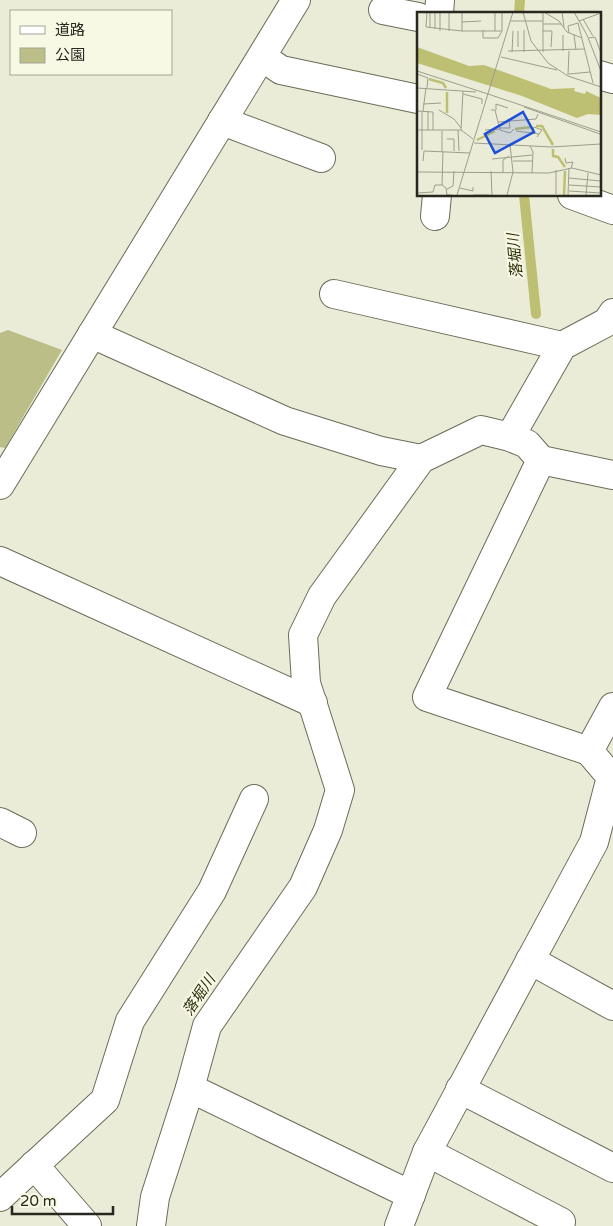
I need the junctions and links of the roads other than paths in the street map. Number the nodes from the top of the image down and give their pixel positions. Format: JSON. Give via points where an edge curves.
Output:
{"nodes":[{"id":1,"x":296,"y":0,"type":"edge"},
{"id":2,"x":383,"y":10,"type":"dead end"},
{"id":3,"x":417,"y":17,"type":"edge"},
{"id":4,"x":262,"y":57,"type":"junction"},
{"id":5,"x":600,"y":75,"type":"edge"},
{"id":6,"x":613,"y":79,"type":"edge"},
{"id":7,"x":417,"y":99,"type":"edge"},
{"id":8,"x":222,"y":121,"type":"junction"},
{"id":9,"x":320,"y":158,"type":"dead end"},
{"id":10,"x":575,"y":196,"type":"edge"},
{"id":11,"x":613,"y":210,"type":"edge"},
{"id":12,"x":334,"y":294,"type":"dead end"},
{"id":13,"x":613,"y":313,"type":"edge"},
{"id":14,"x":92,"y":334,"type":"junction"},
{"id":15,"x":562,"y":346,"type":"junction"},
{"id":16,"x":510,"y":437,"type":"junction"},
{"id":17,"x":421,"y":459,"type":"junction"},
{"id":18,"x":540,"y":460,"type":"junction"},
{"id":19,"x":4,"y":472,"type":"edge"},
{"id":20,"x":613,"y":476,"type":"edge"},
{"id":21,"x":0,"y":561,"type":"edge"},
{"id":22,"x":313,"y":703,"type":"junction"},
{"id":23,"x":613,"y":707,"type":"edge"},
{"id":24,"x":589,"y":751,"type":"junction"},
{"id":25,"x":254,"y":799,"type":"dead end"},
{"id":26,"x":604,"y":847,"type":"edge"},
{"id":27,"x":530,"y":960,"type":"junction"},
{"id":28,"x":613,"y":1006,"type":"edge"},
{"id":29,"x":190,"y":1088,"type":"junction"},
{"id":30,"x":460,"y":1089,"type":"junction"},
{"id":31,"x":427,"y":1152,"type":"junction"},
{"id":32,"x":34,"y":1165,"type":"junction"},
{"id":33,"x":613,"y":1168,"type":"edge"},
{"id":34,"x":411,"y":1195,"type":"junction"},
{"id":35,"x":0,"y":1196,"type":"edge"},
{"id":36,"x":562,"y":1222,"type":"dead end"},
{"id":37,"x":88,"y":1226,"type":"edge"},
{"id":38,"x":151,"y":1226,"type":"edge"},
{"id":39,"x":399,"y":1226,"type":"edge"}],
"edges":[{"from":1,"to":4,"type":"street"},
{"from":2,"to":3,"type":"street"},
{"from":4,"to":7,"type":"street","via":[[280,70]]},
{"from":4,"to":8,"type":"street"},
{"from":5,"to":6,"type":"street"},
{"from":8,"to":9,"type":"street"},
{"from":8,"to":14,"type":"street"},
{"from":10,"to":11,"type":"street"},
{"from":12,"to":15,"type":"street"},
{"from":13,"to":15,"type":"street","via":[[607,322]]},
{"from":14,"to":17,"type":"street","via":[[285,421],[381,451]]},
{"from":14,"to":19,"type":"street"},
{"from":15,"to":16,"type":"street"},
{"from":16,"to":17,"type":"street","via":[[481,430]]},
{"from":16,"to":18,"type":"street","via":[[527,444]]},
{"from":17,"to":22,"type":"street","via":[[322,596],[303,635],[306,683]]},
{"from":18,"to":20,"type":"street"},
{"from":18,"to":24,"type":"street","via":[[426,697]]},
{"from":21,"to":22,"type":"street"},
{"from":22,"to":29,"type":"street","via":[[340,790],[328,830],[303,887],[207,1026]]},
{"from":23,"to":24,"type":"street"},
{"from":24,"to":26,"type":"street","via":[[611,777]]},
{"from":25,"to":32,"type":"street","via":[[212,891],[130,1022],[105,1100]]},
{"from":26,"to":27,"type":"street"},
{"from":27,"to":28,"type":"street"},
{"from":27,"to":30,"type":"street"},
{"from":29,"to":34,"type":"street"},
{"from":29,"to":38,"type":"street","via":[[155,1197]]},
{"from":30,"to":31,"type":"street"},
{"from":30,"to":33,"type":"street"},
{"from":31,"to":34,"type":"street"},
{"from":31,"to":36,"type":"street"},
{"from":32,"to":35,"type":"street"},
{"from":32,"to":37,"type":"street"},
{"from":34,"to":39,"type":"street"}]}
